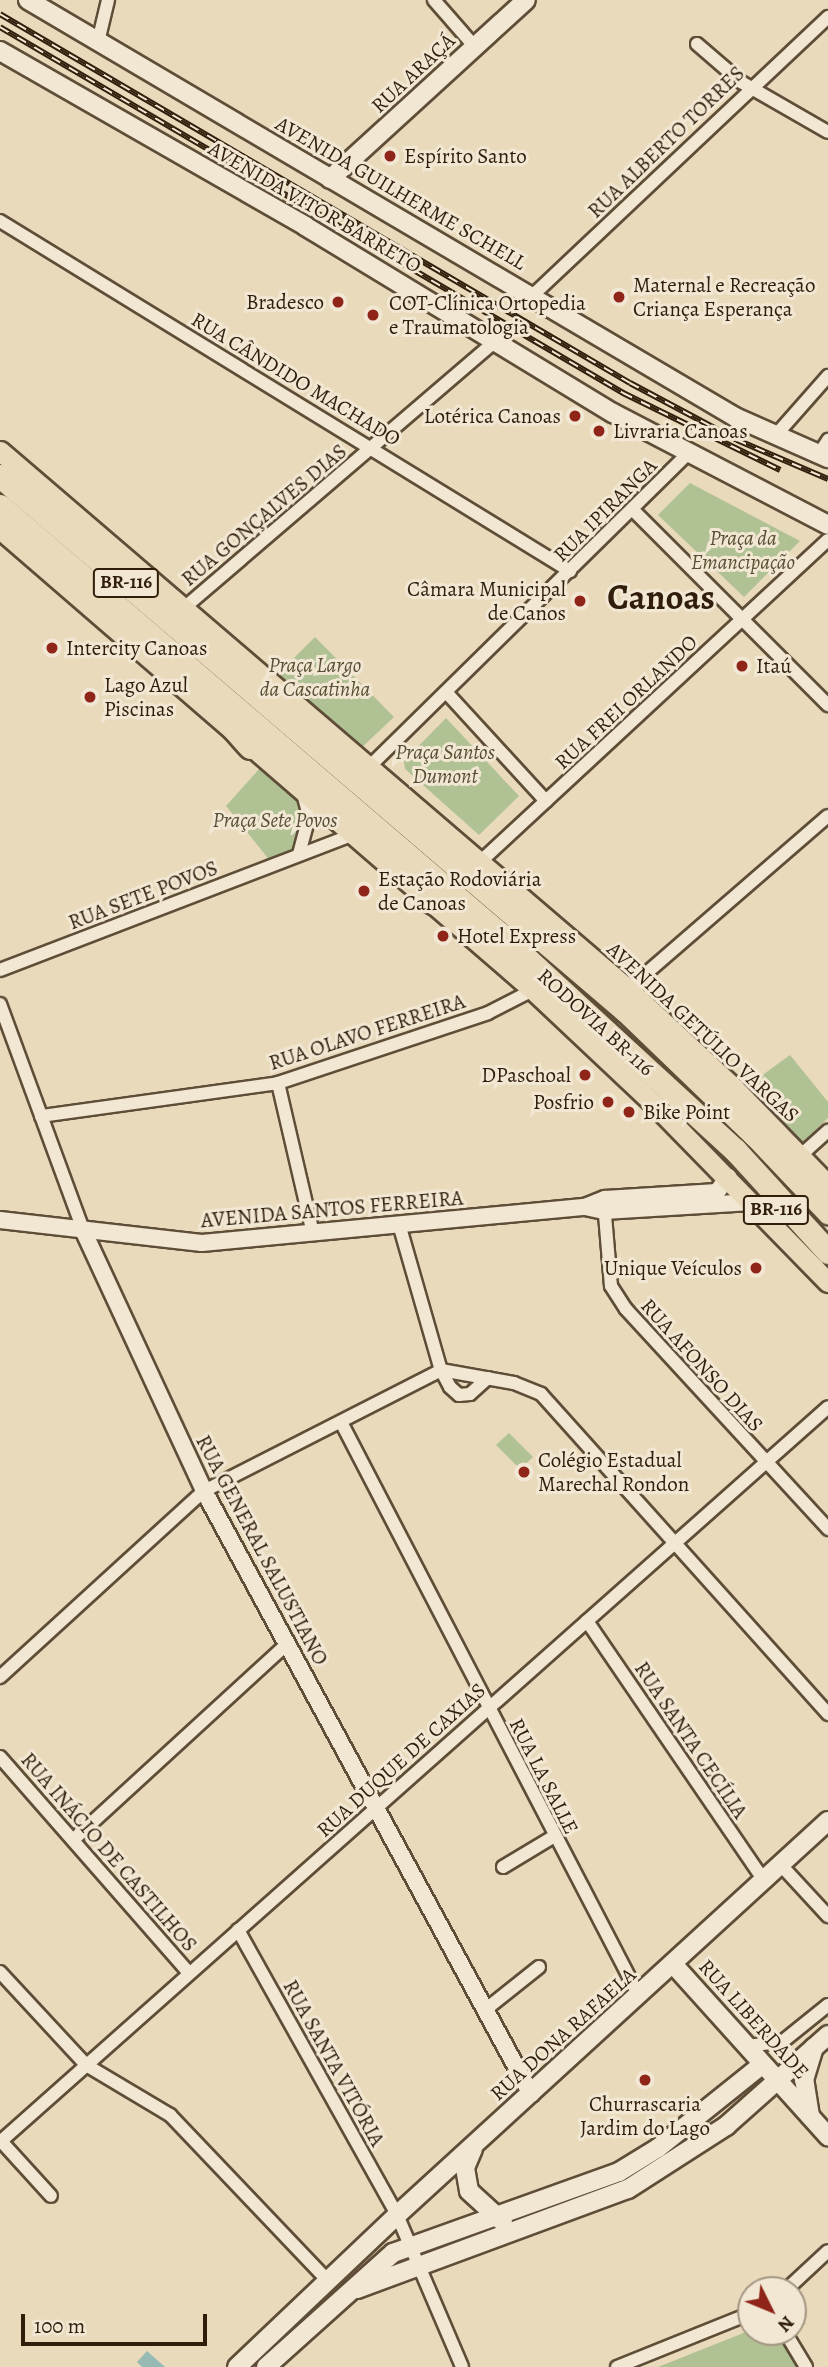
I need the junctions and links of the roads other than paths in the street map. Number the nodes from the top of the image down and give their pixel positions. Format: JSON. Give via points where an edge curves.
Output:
{"nodes":[{"id":1,"x":28,"y":0,"type":"edge"},
{"id":2,"x":108,"y":0,"type":"edge"},
{"id":3,"x":433,"y":0,"type":"edge"},
{"id":4,"x":526,"y":0,"type":"edge"},
{"id":5,"x":828,"y":17,"type":"edge"},
{"id":6,"x":98,"y":42,"type":"junction"},
{"id":7,"x":698,"y":44,"type":"dead end"},
{"id":8,"x":475,"y":47,"type":"junction"},
{"id":9,"x":0,"y":51,"type":"edge"},
{"id":10,"x":750,"y":87,"type":"junction"},
{"id":11,"x":828,"y":132,"type":"edge"},
{"id":12,"x":330,"y":179,"type":"junction"},
{"id":13,"x":0,"y":221,"type":"edge"},
{"id":14,"x":532,"y":296,"type":"junction"},
{"id":15,"x":496,"y":341,"type":"junction"},
{"id":16,"x":828,"y":376,"type":"edge"},
{"id":17,"x":776,"y":435,"type":"junction"},
{"id":18,"x":373,"y":449,"type":"junction"},
{"id":19,"x":0,"y":451,"type":"edge"},
{"id":20,"x":825,"y":451,"type":"edge"},
{"id":21,"x":688,"y":454,"type":"junction"},
{"id":22,"x":0,"y":476,"type":"edge"},
{"id":23,"x":0,"y":506,"type":"edge"},
{"id":24,"x":633,"y":510,"type":"junction"},
{"id":25,"x":828,"y":525,"type":"edge"},
{"id":26,"x":0,"y":528,"type":"edge"},
{"id":27,"x":828,"y":540,"type":"edge"},
{"id":28,"x":570,"y":571,"type":"junction"},
{"id":29,"x":184,"y":608,"type":"junction"},
{"id":30,"x":744,"y":619,"type":"junction"},
{"id":31,"x":155,"y":640,"type":"junction"},
{"id":32,"x":207,"y":654,"type":"junction"},
{"id":33,"x":446,"y":692,"type":"junction"},
{"id":34,"x":288,"y":702,"type":"junction"},
{"id":35,"x":828,"y":705,"type":"edge"},
{"id":36,"x":250,"y":747,"type":"junction"},
{"id":37,"x":368,"y":768,"type":"junction"},
{"id":38,"x":303,"y":793,"type":"junction"},
{"id":39,"x":547,"y":801,"type":"junction"},
{"id":40,"x":828,"y":816,"type":"edge"},
{"id":41,"x":352,"y":835,"type":"junction"},
{"id":42,"x":299,"y":854,"type":"junction"},
{"id":43,"x":480,"y":862,"type":"junction"},
{"id":44,"x":433,"y":902,"type":"junction"},
{"id":45,"x":501,"y":935,"type":"junction"},
{"id":46,"x":0,"y":970,"type":"edge"},
{"id":47,"x":628,"y":989,"type":"junction"},
{"id":48,"x":533,"y":990,"type":"junction"},
{"id":49,"x":0,"y":1004,"type":"edge"},
{"id":50,"x":278,"y":1083,"type":"junction"},
{"id":51,"x":41,"y":1116,"type":"junction"},
{"id":52,"x":828,"y":1132,"type":"edge"},
{"id":53,"x":735,"y":1150,"type":"junction"},
{"id":54,"x":800,"y":1156,"type":"junction"},
{"id":55,"x":728,"y":1177,"type":"junction"},
{"id":56,"x":828,"y":1185,"type":"edge"},
{"id":57,"x":752,"y":1202,"type":"junction"},
{"id":58,"x":604,"y":1205,"type":"junction"},
{"id":59,"x":828,"y":1212,"type":"edge"},
{"id":60,"x":0,"y":1220,"type":"edge"},
{"id":61,"x":399,"y":1224,"type":"junction"},
{"id":62,"x":83,"y":1230,"type":"junction"},
{"id":63,"x":313,"y":1234,"type":"junction"},
{"id":64,"x":828,"y":1252,"type":"edge"},
{"id":65,"x":828,"y":1265,"type":"edge"},
{"id":66,"x":828,"y":1282,"type":"edge"},
{"id":67,"x":441,"y":1370,"type":"junction"},
{"id":68,"x":488,"y":1378,"type":"junction"},
{"id":69,"x":828,"y":1407,"type":"edge"},
{"id":70,"x":341,"y":1422,"type":"junction"},
{"id":71,"x":764,"y":1464,"type":"junction"},
{"id":72,"x":204,"y":1491,"type":"junction"},
{"id":73,"x":828,"y":1529,"type":"edge"},
{"id":74,"x":673,"y":1544,"type":"junction"},
{"id":75,"x":587,"y":1621,"type":"junction"},
{"id":76,"x":287,"y":1644,"type":"junction"},
{"id":77,"x":0,"y":1677,"type":"edge"},
{"id":78,"x":488,"y":1709,"type":"junction"},
{"id":79,"x":828,"y":1714,"type":"edge"},
{"id":80,"x":0,"y":1757,"type":"edge"},
{"id":81,"x":375,"y":1809,"type":"junction"},
{"id":82,"x":828,"y":1821,"type":"edge"},
{"id":83,"x":553,"y":1837,"type":"junction"},
{"id":84,"x":73,"y":1840,"type":"junction"},
{"id":85,"x":780,"y":1864,"type":"junction"},
{"id":86,"x":503,"y":1867,"type":"dead end"},
{"id":87,"x":764,"y":1881,"type":"junction"},
{"id":88,"x":828,"y":1916,"type":"edge"},
{"id":89,"x":238,"y":1930,"type":"junction"},
{"id":90,"x":673,"y":1964,"type":"junction"},
{"id":91,"x":539,"y":1968,"type":"dead end"},
{"id":92,"x":0,"y":1972,"type":"edge"},
{"id":93,"x":190,"y":1973,"type":"junction"},
{"id":94,"x":639,"y":1996,"type":"junction"},
{"id":95,"x":828,"y":2005,"type":"edge"},
{"id":96,"x":485,"y":2010,"type":"junction"},
{"id":97,"x":821,"y":2041,"type":"edge"},
{"id":98,"x":747,"y":2046,"type":"junction"},
{"id":99,"x":763,"y":2064,"type":"junction"},
{"id":100,"x":86,"y":2065,"type":"junction"},
{"id":101,"x":778,"y":2080,"type":"junction"},
{"id":102,"x":531,"y":2094,"type":"junction"},
{"id":103,"x":810,"y":2116,"type":"junction"},
{"id":104,"x":828,"y":2136,"type":"edge"},
{"id":105,"x":0,"y":2141,"type":"edge"},
{"id":106,"x":475,"y":2146,"type":"junction"},
{"id":107,"x":51,"y":2196,"type":"dead end"},
{"id":108,"x":397,"y":2214,"type":"junction"},
{"id":109,"x":496,"y":2216,"type":"junction"},
{"id":110,"x":517,"y":2233,"type":"junction"},
{"id":111,"x":410,"y":2246,"type":"junction"},
{"id":112,"x":828,"y":2251,"type":"edge"},
{"id":113,"x":418,"y":2264,"type":"junction"},
{"id":114,"x":801,"y":2276,"type":"edge"},
{"id":115,"x":328,"y":2281,"type":"junction"},
{"id":116,"x":338,"y":2298,"type":"junction"},
{"id":117,"x":737,"y":2320,"type":"edge"},
{"id":118,"x":793,"y":2346,"type":"edge"},
{"id":119,"x":647,"y":2362,"type":"edge"},
{"id":120,"x":237,"y":2367,"type":"edge"},
{"id":121,"x":266,"y":2367,"type":"edge"},
{"id":122,"x":462,"y":2367,"type":"edge"},
{"id":123,"x":617,"y":2367,"type":"edge"},
{"id":124,"x":806,"y":2367,"type":"edge"}],
"edges":[{"from":1,"to":6,"type":"main road","name":"AVENIDA GUILHERME SCHELL"},
{"from":2,"to":6,"type":"street"},
{"from":3,"to":8,"type":"street"},
{"from":4,"to":8,"type":"main road","name":"RUA ARAÇÁ"},
{"from":5,"to":10,"type":"street","name":"RUA ALBERTO TORRES"},
{"from":6,"to":12,"type":"main road","name":"AVENIDA GUILHERME SCHELL"},
{"from":7,"to":10,"type":"street"},
{"from":8,"to":12,"type":"main road","name":"RUA ARAÇÁ"},
{"from":9,"to":15,"type":"main road","name":"AVENIDA VITOR BARRETO"},
{"from":10,"to":11,"type":"street"},
{"from":10,"to":14,"type":"street","name":"RUA ALBERTO TORRES"},
{"from":12,"to":14,"type":"main road","name":"AVENIDA GUILHERME SCHELL"},
{"from":13,"to":18,"type":"street","name":"RUA CÂNDIDO MACHADO"},
{"from":14,"to":17,"type":"main road","name":"AVENIDA GUILHERME SCHELL","via":[[735,417]]},
{"from":15,"to":18,"type":"street","name":"RUA GONÇALVES DIAS"},
{"from":15,"to":21,"type":"main road","name":"AVENIDA VITOR BARRETO"},
{"from":16,"to":17,"type":"street"},
{"from":17,"to":20,"type":"main road","name":"AVENIDA GUILHERME SCHELL"},
{"from":18,"to":28,"type":"street","name":"RUA CÂNDIDO MACHADO"},
{"from":18,"to":29,"type":"street","name":"RUA GONÇALVES DIAS"},
{"from":19,"to":29,"type":"main road","name":"AVENIDA GETÚLIO VARGAS"},
{"from":21,"to":24,"type":"street","name":"RUA IPIRANGA"},
{"from":21,"to":25,"type":"main road","name":"AVENIDA VITOR BARRETO"},
{"from":22,"to":32,"type":"highway","name":"RODOVIA BR-116","number":"BR-116"},
{"from":23,"to":31,"type":"highway","name":"RODOVIA BR-116","number":"BR-116"},
{"from":24,"to":28,"type":"street","name":"RUA IPIRANGA"},
{"from":24,"to":30,"type":"street"},
{"from":26,"to":36,"type":"main road"},
{"from":27,"to":30,"type":"street","name":"RUA FREI ORLANDO"},
{"from":28,"to":33,"type":"street","name":"RUA IPIRANGA"},
{"from":29,"to":34,"type":"main road","name":"AVENIDA GETÚLIO VARGAS"},
{"from":30,"to":35,"type":"street"},
{"from":30,"to":39,"type":"street","name":"RUA FREI ORLANDO"},
{"from":31,"to":36,"type":"highway","number":"BR-116"},
{"from":31,"to":45,"type":"highway","name":"RODOVIA BR-116","number":"BR-116"},
{"from":32,"to":34,"type":"highway","number":"BR-116"},
{"from":32,"to":59,"type":"highway","name":"RODOVIA BR-116","number":"BR-116","via":[[626,1011]]},
{"from":33,"to":37,"type":"street","name":"RUA IPIRANGA"},
{"from":33,"to":39,"type":"street"},
{"from":34,"to":37,"type":"main road","name":"AVENIDA GETÚLIO VARGAS"},
{"from":36,"to":38,"type":"main road"},
{"from":37,"to":43,"type":"main road","name":"AVENIDA GETÚLIO VARGAS"},
{"from":38,"to":41,"type":"main road"},
{"from":38,"to":42,"type":"street","via":[[309,816]]},
{"from":39,"to":43,"type":"street","name":"RUA FREI ORLANDO"},
{"from":40,"to":47,"type":"street"},
{"from":41,"to":42,"type":"street","name":"RUA SETE POVOS"},
{"from":41,"to":44,"type":"main road"},
{"from":42,"to":46,"type":"street","name":"RUA SETE POVOS"},
{"from":43,"to":47,"type":"main road","name":"AVENIDA GETÚLIO VARGAS"},
{"from":44,"to":45,"type":"highway"},
{"from":44,"to":48,"type":"main road"},
{"from":45,"to":53,"type":"highway","name":"RODOVIA BR-116","number":"BR-116"},
{"from":47,"to":54,"type":"main road","name":"AVENIDA GETÚLIO VARGAS"},
{"from":48,"to":50,"type":"street","name":"RUA OLAVO FERREIRA","via":[[476,1018]]},
{"from":48,"to":55,"type":"main road"},
{"from":49,"to":51,"type":"street","name":"RUA GENERAL SALUSTIANO"},
{"from":50,"to":51,"type":"street","name":"RUA OLAVO FERREIRA"},
{"from":50,"to":63,"type":"street"},
{"from":51,"to":62,"type":"street","name":"RUA GENERAL SALUSTIANO"},
{"from":52,"to":54,"type":"street"},
{"from":53,"to":64,"type":"highway","name":"RODOVIA BR-116","number":"BR-116"},
{"from":53,"to":65,"type":"highway","number":"BR-116","via":[[740,1170]]},
{"from":54,"to":56,"type":"main road","name":"AVENIDA GETÚLIO VARGAS"},
{"from":55,"to":57,"type":"main road"},
{"from":55,"to":58,"type":"street","name":"AVENIDA SANTOS FERREIRA","via":[[717,1192]]},
{"from":57,"to":58,"type":"street","name":"AVENIDA SANTOS FERREIRA"},
{"from":57,"to":66,"type":"main road"},
{"from":58,"to":61,"type":"street","name":"AVENIDA SANTOS FERREIRA"},
{"from":58,"to":71,"type":"street","name":"RUA AFONSO DIAS","via":[[611,1286],[625,1309]]},
{"from":60,"to":62,"type":"street","name":"AVENIDA SANTOS FERREIRA"},
{"from":61,"to":63,"type":"street","name":"AVENIDA SANTOS FERREIRA"},
{"from":61,"to":67,"type":"street"},
{"from":62,"to":63,"type":"street","name":"AVENIDA SANTOS FERREIRA","via":[[202,1243]]},
{"from":62,"to":72,"type":"street","name":"RUA GENERAL SALUSTIANO"},
{"from":67,"to":68,"type":"street"},
{"from":67,"to":68,"type":"street","via":[[459,1395],[470,1394]]},
{"from":67,"to":70,"type":"street"},
{"from":68,"to":74,"type":"street","via":[[541,1394]]},
{"from":69,"to":71,"type":"street","name":"RUA DUQUE DE CAXIAS"},
{"from":70,"to":72,"type":"street"},
{"from":70,"to":78,"type":"street","name":"RUA LA SALLE"},
{"from":71,"to":73,"type":"street","name":"RUA AFONSO DIAS"},
{"from":71,"to":74,"type":"street","name":"RUA DUQUE DE CAXIAS"},
{"from":72,"to":76,"type":"street","name":"RUA GENERAL SALUSTIANO"},
{"from":72,"to":77,"type":"street"},
{"from":74,"to":75,"type":"street","name":"RUA DUQUE DE CAXIAS"},
{"from":74,"to":79,"type":"street"},
{"from":75,"to":78,"type":"street","name":"RUA DUQUE DE CAXIAS"},
{"from":75,"to":87,"type":"street","name":"RUA SANTA CECÍLIA"},
{"from":76,"to":81,"type":"street","name":"RUA GENERAL SALUSTIANO"},
{"from":76,"to":84,"type":"street"},
{"from":78,"to":81,"type":"street","name":"RUA DUQUE DE CAXIAS"},
{"from":78,"to":83,"type":"street","name":"RUA LA SALLE"},
{"from":80,"to":84,"type":"street","name":"RUA INÁCIO DE CASTILHOS"},
{"from":81,"to":89,"type":"street","name":"RUA DUQUE DE CAXIAS"},
{"from":81,"to":96,"type":"street","name":"RUA GENERAL SALUSTIANO"},
{"from":82,"to":85,"type":"main road","name":"RUA DONA RAFAELA"},
{"from":83,"to":86,"type":"street"},
{"from":83,"to":94,"type":"street","name":"RUA LA SALLE"},
{"from":84,"to":93,"type":"street","name":"RUA INÁCIO DE CASTILHOS"},
{"from":85,"to":87,"type":"main road","name":"RUA DONA RAFAELA"},
{"from":85,"to":88,"type":"street"},
{"from":87,"to":90,"type":"main road","name":"RUA DONA RAFAELA"},
{"from":89,"to":93,"type":"street","name":"RUA DUQUE DE CAXIAS"},
{"from":89,"to":108,"type":"street","name":"RUA SANTA VITÓRIA"},
{"from":90,"to":94,"type":"main road","name":"RUA DONA RAFAELA"},
{"from":90,"to":98,"type":"main road","name":"RUA LIBERDADE"},
{"from":91,"to":96,"type":"street"},
{"from":92,"to":100,"type":"street"},
{"from":93,"to":100,"type":"street","name":"RUA DUQUE DE CAXIAS"},
{"from":94,"to":102,"type":"main road","name":"RUA DONA RAFAELA"},
{"from":95,"to":98,"type":"street","via":[[782,2042]]},
{"from":96,"to":102,"type":"street","name":"RUA GENERAL SALUSTIANO"},
{"from":97,"to":101,"type":"main road"},
{"from":97,"to":103,"type":"main road","via":[[804,2080]]},
{"from":98,"to":99,"type":"main road","name":"RUA LIBERDADE"},
{"from":99,"to":101,"type":"main road","name":"RUA LIBERDADE"},
{"from":99,"to":109,"type":"main road","via":[[668,2141],[619,2172]]},
{"from":100,"to":105,"type":"street","name":"RUA DUQUE DE CAXIAS"},
{"from":100,"to":115,"type":"street","via":[[170,2115]]},
{"from":101,"to":103,"type":"main road","name":"RUA LIBERDADE"},
{"from":101,"to":110,"type":"main road","via":[[726,2126],[667,2168],[628,2189]]},
{"from":102,"to":106,"type":"main road","name":"RUA DONA RAFAELA"},
{"from":103,"to":104,"type":"main road","name":"RUA LIBERDADE"},
{"from":105,"to":107,"type":"street"},
{"from":106,"to":108,"type":"main road","name":"RUA DONA RAFAELA"},
{"from":106,"to":109,"type":"main road","via":[[465,2180],[477,2201]]},
{"from":108,"to":111,"type":"street","name":"RUA SANTA VITÓRIA"},
{"from":108,"to":115,"type":"main road","name":"RUA DONA RAFAELA"},
{"from":109,"to":110,"type":"main road"},
{"from":109,"to":111,"type":"main road"},
{"from":110,"to":113,"type":"main road"},
{"from":111,"to":113,"type":"street","name":"RUA SANTA VITÓRIA"},
{"from":111,"to":116,"type":"main road","via":[[393,2253]]},
{"from":112,"to":114,"type":"street"},
{"from":113,"to":116,"type":"main road"},
{"from":113,"to":122,"type":"street","name":"RUA SANTA VITÓRIA"},
{"from":115,"to":120,"type":"main road","name":"RUA DONA RAFAELA"},
{"from":116,"to":121,"type":"main road"},
{"from":117,"to":119,"type":"street"},
{"from":118,"to":124,"type":"street"},
{"from":119,"to":123,"type":"street"}]}
